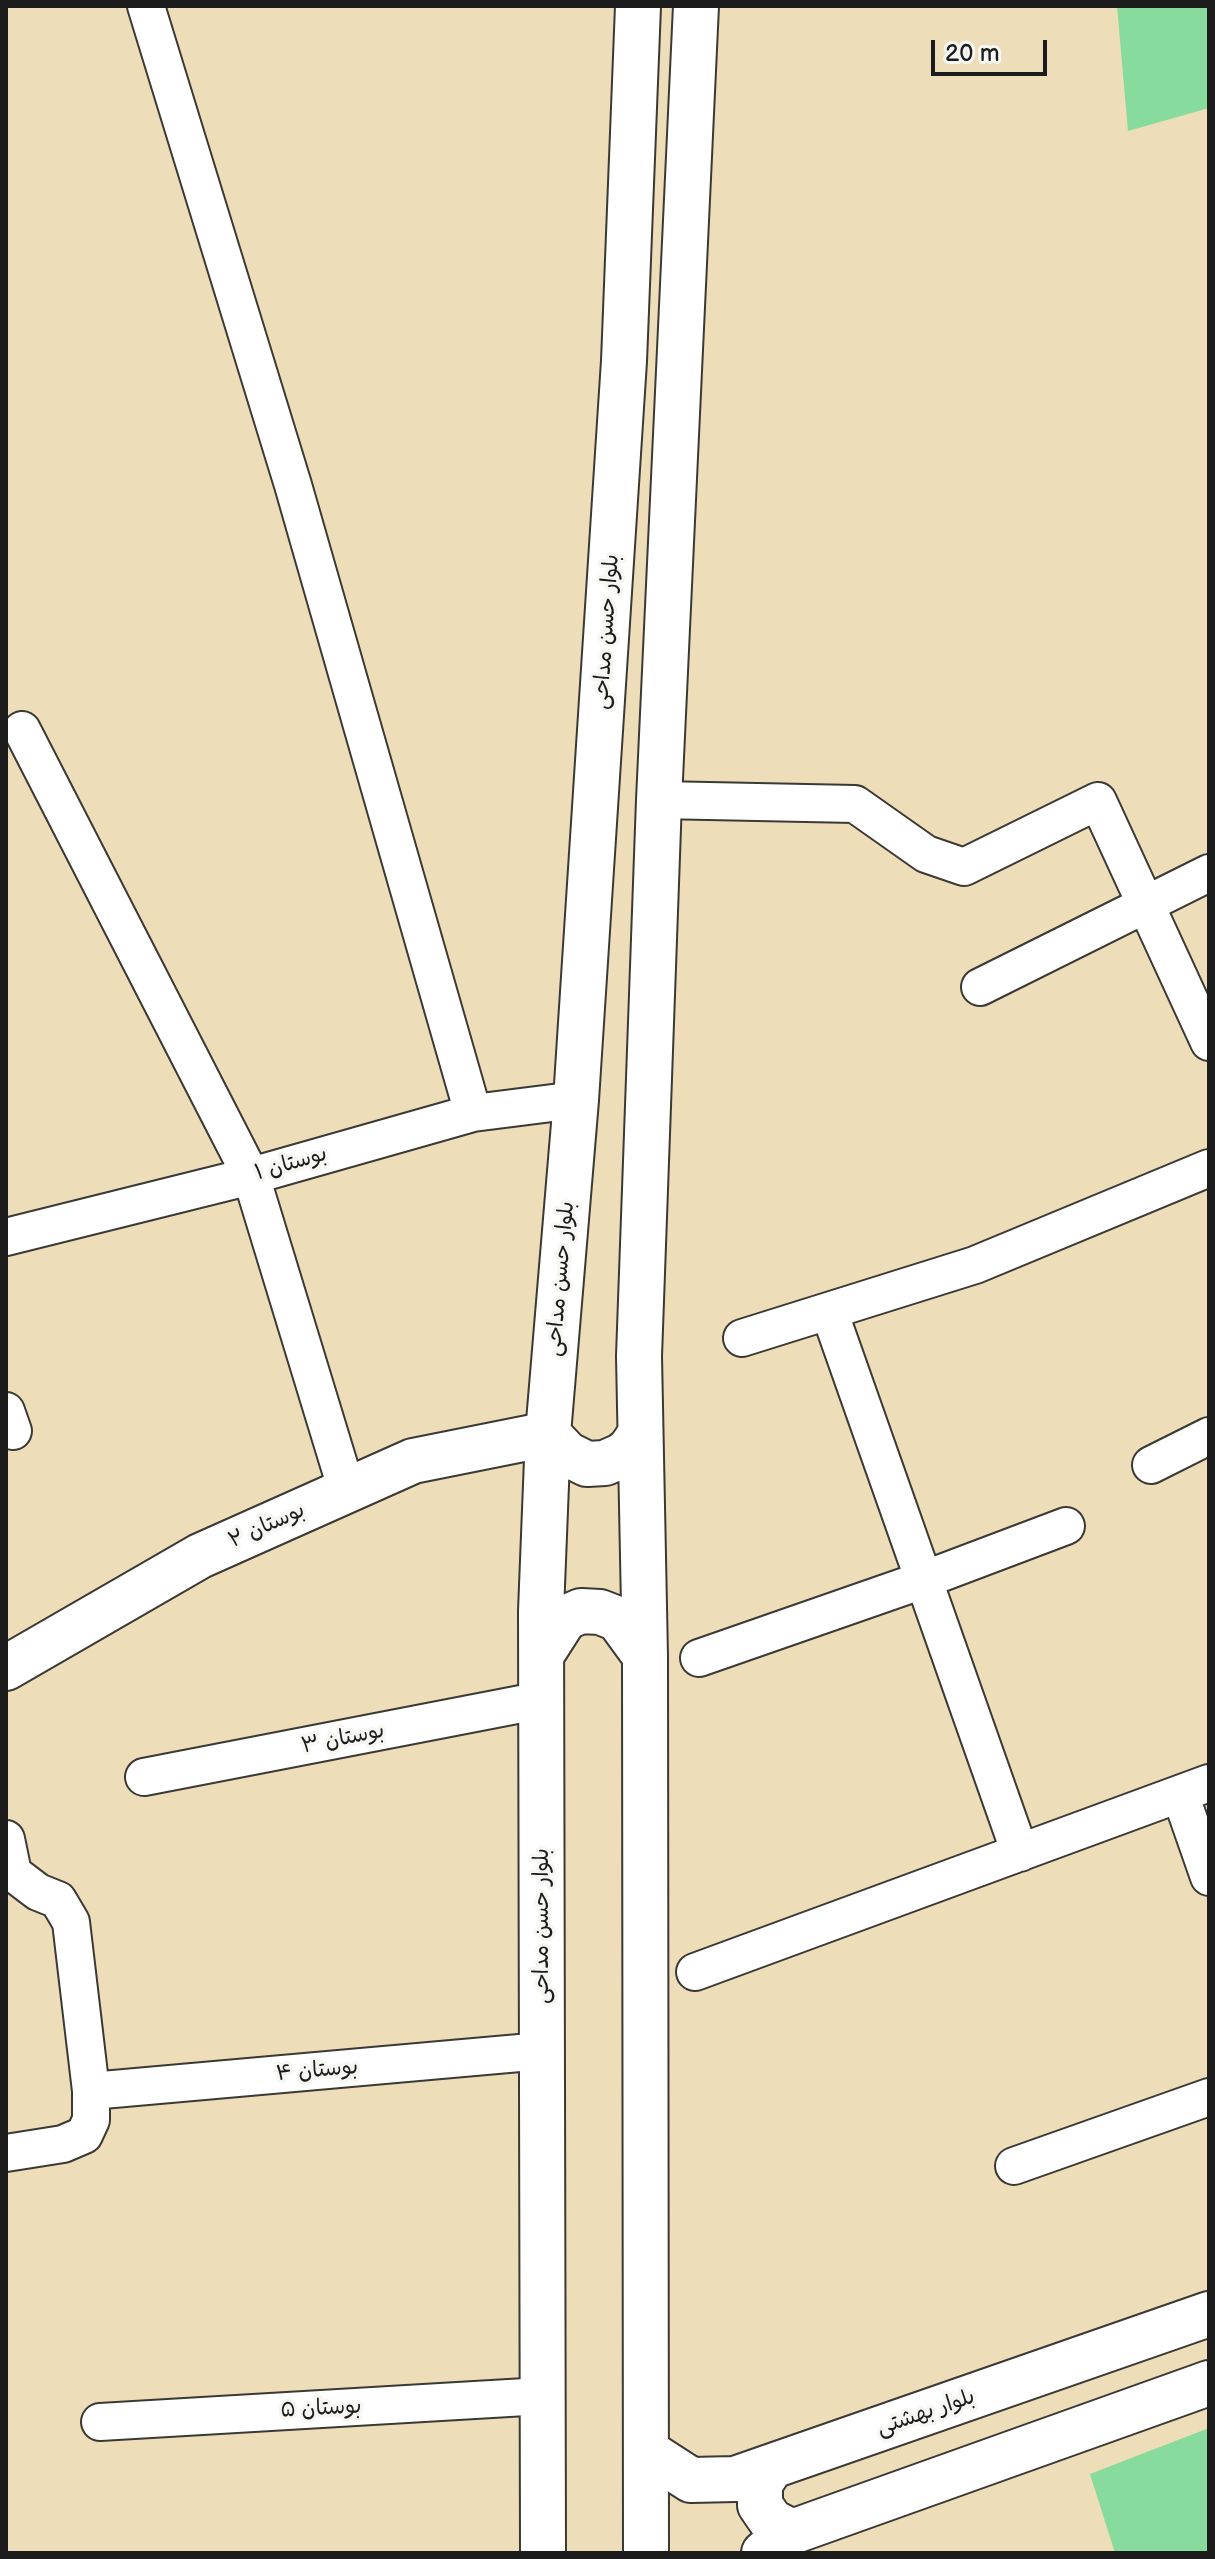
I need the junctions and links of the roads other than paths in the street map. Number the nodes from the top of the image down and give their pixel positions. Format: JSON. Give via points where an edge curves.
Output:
{"nodes":[{"id":1,"x":146,"y":6,"type":"edge"},
{"id":2,"x":638,"y":6,"type":"edge"},
{"id":3,"x":696,"y":6,"type":"edge"},
{"id":4,"x":22,"y":730,"type":"dead end"},
{"id":5,"x":659,"y":800,"type":"junction"},
{"id":6,"x":1209,"y":873,"type":"edge"},
{"id":7,"x":1146,"y":905,"type":"junction"},
{"id":8,"x":980,"y":987,"type":"dead end"},
{"id":9,"x":1209,"y":1042,"type":"edge"},
{"id":10,"x":576,"y":1100,"type":"junction"},
{"id":11,"x":473,"y":1113,"type":"junction"},
{"id":12,"x":1209,"y":1168,"type":"edge"},
{"id":13,"x":251,"y":1176,"type":"junction"},
{"id":14,"x":6,"y":1237,"type":"edge"},
{"id":15,"x":829,"y":1311,"type":"junction"},
{"id":16,"x":742,"y":1338,"type":"dead end"},
{"id":17,"x":548,"y":1434,"type":"junction"},
{"id":18,"x":640,"y":1434,"type":"junction"},
{"id":19,"x":1209,"y":1436,"type":"edge"},
{"id":20,"x":1151,"y":1465,"type":"dead end"},
{"id":21,"x":347,"y":1491,"type":"junction"},
{"id":22,"x":1066,"y":1526,"type":"dead end"},
{"id":23,"x":923,"y":1580,"type":"junction"},
{"id":24,"x":542,"y":1654,"type":"junction"},
{"id":25,"x":645,"y":1656,"type":"junction"},
{"id":26,"x":699,"y":1658,"type":"dead end"},
{"id":27,"x":6,"y":1668,"type":"edge"},
{"id":28,"x":542,"y":1700,"type":"junction"},
{"id":29,"x":144,"y":1777,"type":"dead end"},
{"id":30,"x":1194,"y":1789,"type":"edge"},
{"id":31,"x":6,"y":1839,"type":"edge"},
{"id":32,"x":1020,"y":1853,"type":"junction"},
{"id":33,"x":1209,"y":1877,"type":"edge"},
{"id":34,"x":695,"y":1972,"type":"dead end"},
{"id":35,"x":542,"y":2051,"type":"junction"},
{"id":36,"x":91,"y":2091,"type":"junction"},
{"id":37,"x":1209,"y":2097,"type":"edge"},
{"id":38,"x":6,"y":2153,"type":"edge"},
{"id":39,"x":1014,"y":2166,"type":"dead end"},
{"id":40,"x":1209,"y":2314,"type":"edge"},
{"id":41,"x":1209,"y":2383,"type":"edge"},
{"id":42,"x":543,"y":2396,"type":"junction"},
{"id":43,"x":100,"y":2422,"type":"dead end"},
{"id":44,"x":646,"y":2451,"type":"junction"},
{"id":45,"x":771,"y":2467,"type":"junction"},
{"id":46,"x":778,"y":2542,"type":"edge"},
{"id":47,"x":543,"y":2553,"type":"edge"},
{"id":48,"x":646,"y":2553,"type":"edge"}],
"edges":[{"from":1,"to":11,"type":"street","via":[[293,485]]},
{"from":2,"to":10,"type":"main road","name":"بلوار حسن مداحی","via":[[624,361]]},
{"from":3,"to":5,"type":"main road"},
{"from":4,"to":13,"type":"street"},
{"from":5,"to":7,"type":"street","via":[[855,804],[926,854],[964,867],[1098,801]]},
{"from":5,"to":18,"type":"main road"},
{"from":6,"to":7,"type":"street"},
{"from":7,"to":8,"type":"street"},
{"from":7,"to":9,"type":"street"},
{"from":10,"to":11,"type":"street","name":"بوستان ۱"},
{"from":10,"to":17,"type":"main road","name":"بلوار حسن مداحی"},
{"from":11,"to":13,"type":"street","name":"بوستان ۱"},
{"from":12,"to":15,"type":"street","via":[[975,1265]]},
{"from":13,"to":14,"type":"street","name":"بوستان ۱"},
{"from":13,"to":21,"type":"street"},
{"from":15,"to":16,"type":"street"},
{"from":15,"to":23,"type":"street"},
{"from":17,"to":18,"type":"main road","via":[[567,1454],[587,1464],[621,1456]]},
{"from":17,"to":21,"type":"main road","name":"بوستان ۲","via":[[413,1461]]},
{"from":17,"to":24,"type":"main road","name":"بلوار حسن مداحی"},
{"from":18,"to":25,"type":"main road"},
{"from":19,"to":20,"type":"street"},
{"from":21,"to":27,"type":"main road","name":"بوستان ۲","via":[[200,1556]]},
{"from":22,"to":23,"type":"street"},
{"from":23,"to":26,"type":"street"},
{"from":23,"to":32,"type":"street"},
{"from":24,"to":25,"type":"main road","via":[[565,1618],[581,1611],[618,1619]]},
{"from":24,"to":28,"type":"main road","name":"بلوار حسن مداحی"},
{"from":25,"to":44,"type":"main road"},
{"from":28,"to":29,"type":"street","name":"بوستان ۳"},
{"from":28,"to":35,"type":"main road","name":"بلوار حسن مداحی"},
{"from":30,"to":32,"type":"street"},
{"from":30,"to":33,"type":"street"},
{"from":31,"to":36,"type":"street","via":[[13,1873],[58,1900],[71,1922]]},
{"from":32,"to":34,"type":"street"},
{"from":35,"to":36,"type":"street","name":"بوستان ۴"},
{"from":35,"to":42,"type":"main road","name":"بلوار حسن مداحی"},
{"from":36,"to":38,"type":"street","via":[[91,2120],[84,2135],[63,2144]]},
{"from":37,"to":39,"type":"street"},
{"from":40,"to":45,"type":"main road","name":"بلوار بهشتی"},
{"from":41,"to":46,"type":"main road"},
{"from":42,"to":43,"type":"street","name":"بوستان ۵"},
{"from":42,"to":47,"type":"main road","name":"بلوار حسن مداحی"},
{"from":44,"to":45,"type":"main road","name":"بلوار بهشتی","via":[[691,2480],[735,2479]]},
{"from":44,"to":48,"type":"main road"},
{"from":45,"to":46,"type":"main road","via":[[760,2484],[760,2505]]}]}
